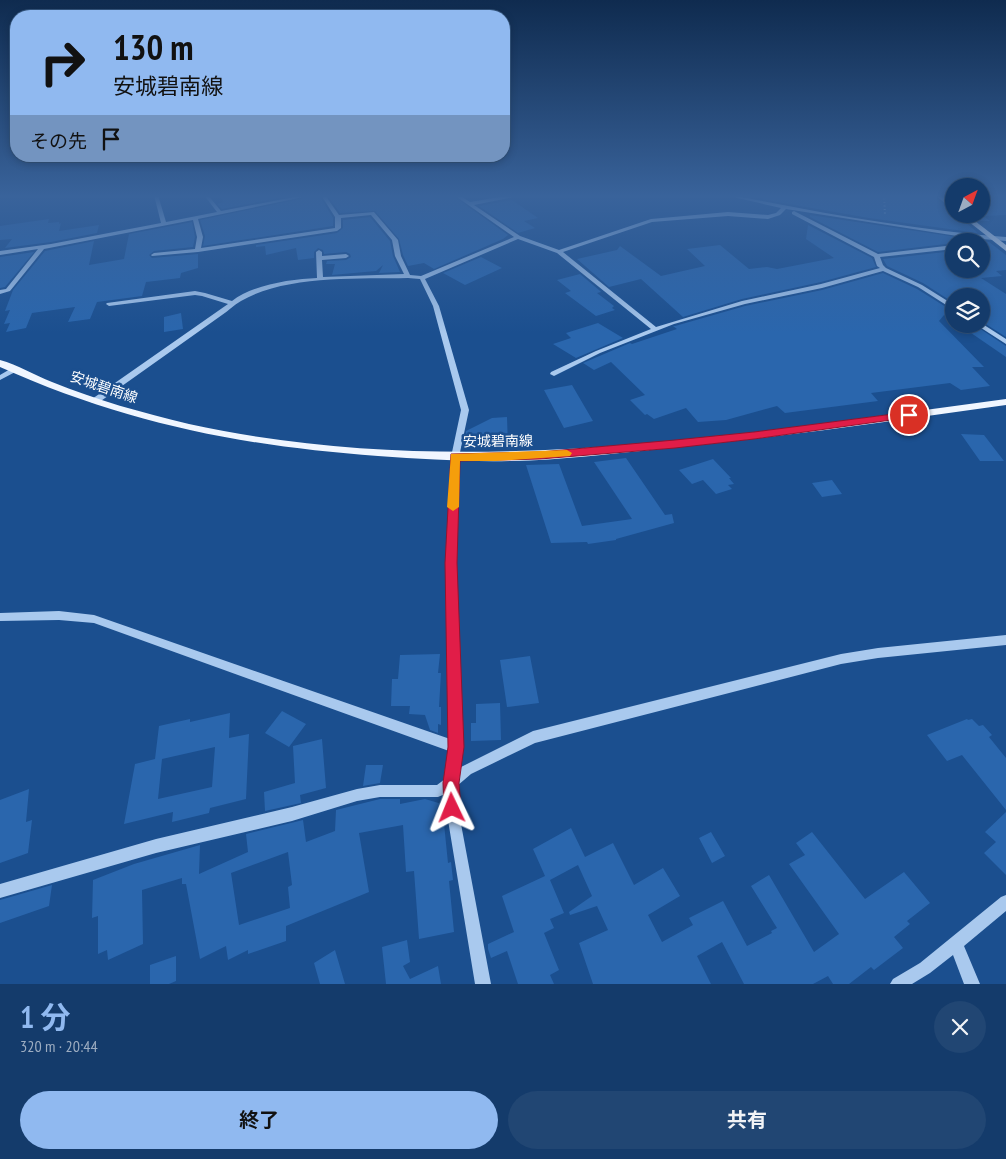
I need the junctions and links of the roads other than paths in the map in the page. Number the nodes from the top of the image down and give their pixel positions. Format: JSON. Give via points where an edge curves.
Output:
{"nodes":[{"id":1,"x":78,"y":241,"type":"edge"},
{"id":2,"x":199,"y":241,"type":"edge"},
{"id":3,"x":259,"y":241,"type":"edge"},
{"id":4,"x":395,"y":241,"type":"edge"},
{"id":5,"x":508,"y":241,"type":"edge"},
{"id":6,"x":531,"y":241,"type":"edge"},
{"id":7,"x":592,"y":241,"type":"edge"},
{"id":8,"x":849,"y":241,"type":"edge"},
{"id":9,"x":996,"y":241,"type":"edge"},
{"id":10,"x":42,"y":248,"type":"junction"},
{"id":11,"x":945,"y":248,"type":"edge"},
{"id":12,"x":1006,"y":249,"type":"edge"},
{"id":13,"x":198,"y":250,"type":"junction"},
{"id":14,"x":559,"y":252,"type":"junction"},
{"id":15,"x":0,"y":253,"type":"edge"},
{"id":16,"x":154,"y":255,"type":"dead end"},
{"id":17,"x":319,"y":255,"type":"joint"},
{"id":18,"x":346,"y":256,"type":"dead end"},
{"id":19,"x":877,"y":256,"type":"junction"},
{"id":20,"x":884,"y":269,"type":"junction"},
{"id":21,"x":408,"y":276,"type":"junction"},
{"id":22,"x":422,"y":278,"type":"junction"},
{"id":23,"x":320,"y":280,"type":"junction"},
{"id":24,"x":0,"y":292,"type":"edge"},
{"id":25,"x":945,"y":302,"type":"edge"},
{"id":26,"x":230,"y":303,"type":"junction"},
{"id":27,"x":108,"y":304,"type":"dead end"},
{"id":28,"x":655,"y":329,"type":"junction"},
{"id":29,"x":990,"y":332,"type":"edge"},
{"id":30,"x":1006,"y":342,"type":"edge"},
{"id":31,"x":0,"y":362,"type":"edge"},
{"id":32,"x":15,"y":370,"type":"junction"},
{"id":33,"x":554,"y":374,"type":"dead end"},
{"id":34,"x":0,"y":378,"type":"edge"},
{"id":35,"x":95,"y":402,"type":"junction"},
{"id":36,"x":1006,"y":402,"type":"edge"},
{"id":37,"x":455,"y":457,"type":"junction"},
{"id":38,"x":0,"y":617,"type":"edge"},
{"id":39,"x":1006,"y":640,"type":"edge"},
{"id":40,"x":456,"y":747,"type":"junction"},
{"id":41,"x":451,"y":783,"type":"junction"},
{"id":42,"x":0,"y":891,"type":"edge"},
{"id":43,"x":1005,"y":904,"type":"edge"},
{"id":44,"x":955,"y":943,"type":"junction"},
{"id":45,"x":483,"y":984,"type":"edge"},
{"id":46,"x":898,"y":984,"type":"edge"},
{"id":47,"x":972,"y":984,"type":"edge"}],
"edges":[{"from":1,"to":10,"type":"street"},
{"from":2,"to":13,"type":"street"},
{"from":3,"to":13,"type":"street"},
{"from":4,"to":21,"type":"street","via":[[398,256]]},
{"from":5,"to":22,"type":"street"},
{"from":6,"to":14,"type":"street"},
{"from":7,"to":14,"type":"street"},
{"from":8,"to":19,"type":"street"},
{"from":9,"to":12,"type":"main road"},
{"from":10,"to":15,"type":"street"},
{"from":10,"to":24,"type":"street","via":[[8,290]]},
{"from":11,"to":19,"type":"street"},
{"from":13,"to":16,"type":"street"},
{"from":14,"to":28,"type":"street"},
{"from":17,"to":18,"type":"street"},
{"from":17,"to":23,"type":"street"},
{"from":19,"to":20,"type":"street"},
{"from":20,"to":25,"type":"street"},
{"from":20,"to":28,"type":"street","via":[[744,302]]},
{"from":21,"to":22,"type":"street"},
{"from":21,"to":23,"type":"street"},
{"from":22,"to":37,"type":"street","via":[[436,306],[465,410]]},
{"from":23,"to":26,"type":"street","via":[[281,283]]},
{"from":26,"to":27,"type":"street","via":[[195,293]]},
{"from":26,"to":35,"type":"street","via":[[220,314]]},
{"from":28,"to":33,"type":"street"},
{"from":29,"to":30,"type":"street"},
{"from":31,"to":32,"type":"main road","name":"安城碧南線"},
{"from":32,"to":34,"type":"street"},
{"from":32,"to":35,"type":"main road","name":"安城碧南線"},
{"from":35,"to":37,"type":"main road","name":"安城碧南線","via":[[146,418],[234,438],[338,450]]},
{"from":36,"to":37,"type":"main road","name":"安城碧南線","via":[[675,444],[540,456]]},
{"from":37,"to":40,"type":"street","via":[[451,563]]},
{"from":38,"to":40,"type":"street","via":[[52,615],[94,619]]},
{"from":39,"to":41,"type":"street","via":[[842,659],[533,736],[475,766]]},
{"from":40,"to":41,"type":"street"},
{"from":41,"to":42,"type":"street","via":[[438,791],[380,791],[357,795],[156,846]]},
{"from":41,"to":45,"type":"street","via":[[452,808]]},
{"from":43,"to":44,"type":"street"},
{"from":44,"to":46,"type":"street","via":[[925,968]]},
{"from":44,"to":47,"type":"street"}]}
